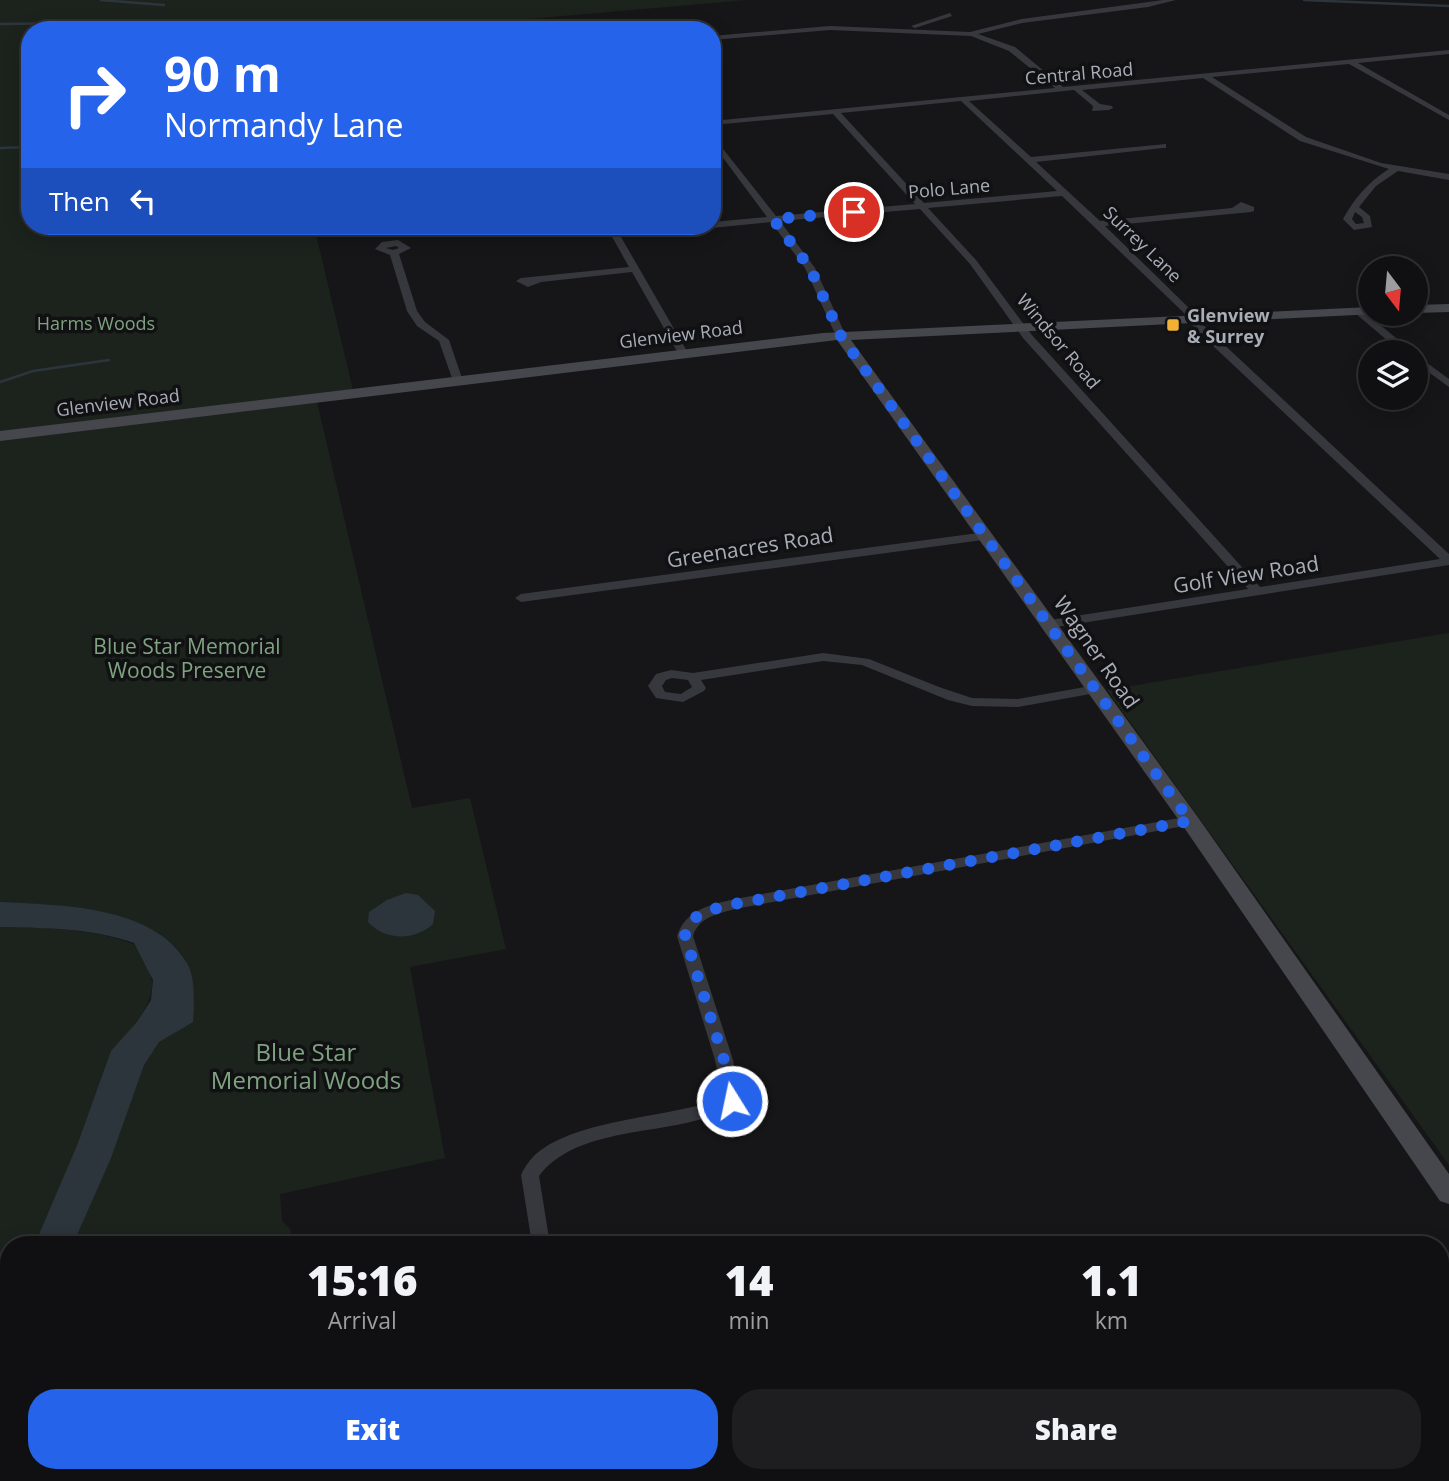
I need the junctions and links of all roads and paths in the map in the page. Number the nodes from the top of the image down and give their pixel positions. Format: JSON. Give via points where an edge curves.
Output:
{"nodes":[{"id":1,"x":1173,"y":0,"type":"edge"},
{"id":2,"x":950,"y":15,"type":"dead end"},
{"id":3,"x":905,"y":29,"type":"junction"},
{"id":4,"x":972,"y":34,"type":"junction"},
{"id":5,"x":721,"y":37,"type":"edge"},
{"id":6,"x":1449,"y":52,"type":"edge"},
{"id":7,"x":1349,"y":61,"type":"junction"},
{"id":8,"x":1204,"y":75,"type":"junction"},
{"id":9,"x":1077,"y":89,"type":"junction"},
{"id":10,"x":1062,"y":90,"type":"junction"},
{"id":11,"x":962,"y":99,"type":"junction"},
{"id":12,"x":1098,"y":106,"type":"dead end"},
{"id":13,"x":836,"y":112,"type":"junction"},
{"id":14,"x":1449,"y":118,"type":"edge"},
{"id":15,"x":721,"y":122,"type":"edge"},
{"id":16,"x":1163,"y":146,"type":"dead end"},
{"id":17,"x":721,"y":149,"type":"edge"},
{"id":18,"x":1029,"y":160,"type":"junction"},
{"id":19,"x":1395,"y":169,"type":"junction"},
{"id":20,"x":1449,"y":177,"type":"edge"},
{"id":21,"x":1063,"y":193,"type":"junction"},
{"id":22,"x":922,"y":206,"type":"junction"},
{"id":23,"x":1353,"y":207,"type":"dead end"},
{"id":24,"x":1236,"y":209,"type":"dead end"},
{"id":25,"x":773,"y":219,"type":"junction"},
{"id":26,"x":1098,"y":224,"type":"junction"},
{"id":27,"x":721,"y":225,"type":"edge"},
{"id":28,"x":617,"y":235,"type":"edge"},
{"id":29,"x":394,"y":253,"type":"dead end"},
{"id":30,"x":636,"y":269,"type":"junction"},
{"id":31,"x":537,"y":280,"type":"dead end"},
{"id":32,"x":1449,"y":308,"type":"edge"},
{"id":33,"x":1428,"y":309,"type":"edge"},
{"id":34,"x":1358,"y":311,"type":"edge"},
{"id":35,"x":1193,"y":319,"type":"junction"},
{"id":36,"x":1020,"y":326,"type":"junction"},
{"id":37,"x":1380,"y":326,"type":"edge"},
{"id":38,"x":841,"y":336,"type":"junction"},
{"id":39,"x":1395,"y":340,"type":"edge"},
{"id":40,"x":683,"y":354,"type":"junction"},
{"id":41,"x":1428,"y":367,"type":"edge"},
{"id":42,"x":458,"y":381,"type":"junction"},
{"id":43,"x":1449,"y":384,"type":"edge"},
{"id":44,"x":0,"y":436,"type":"edge"},
{"id":45,"x":986,"y":536,"type":"junction"},
{"id":46,"x":1449,"y":561,"type":"edge"},
{"id":47,"x":1258,"y":592,"type":"junction"},
{"id":48,"x":521,"y":598,"type":"dead end"},
{"id":49,"x":1049,"y":624,"type":"junction"},
{"id":50,"x":693,"y":677,"type":"dead end"},
{"id":51,"x":1096,"y":689,"type":"junction"},
{"id":52,"x":1190,"y":821,"type":"junction"},
{"id":53,"x":1449,"y":1194,"type":"edge"},
{"id":54,"x":540,"y":1236,"type":"edge"}],
"edges":[{"from":1,"to":4,"type":"street"},
{"from":2,"to":3,"type":"street"},
{"from":3,"to":4,"type":"street"},
{"from":3,"to":5,"type":"street","via":[[830,27]]},
{"from":4,"to":10,"type":"street","via":[[1012,49]]},
{"from":6,"to":7,"type":"street","name":"Central Road"},
{"from":7,"to":8,"type":"street","name":"Central Road"},
{"from":7,"to":14,"type":"street"},
{"from":8,"to":9,"type":"street","name":"Central Road"},
{"from":8,"to":19,"type":"street","via":[[1303,139]]},
{"from":9,"to":10,"type":"street","name":"Central Road"},
{"from":9,"to":12,"type":"street"},
{"from":10,"to":11,"type":"street","name":"Central Road"},
{"from":11,"to":13,"type":"street","name":"Central Road"},
{"from":11,"to":18,"type":"street","name":"Surrey Lane"},
{"from":13,"to":15,"type":"street","name":"Central Road"},
{"from":13,"to":22,"type":"street","name":"Windsor Road"},
{"from":16,"to":18,"type":"street"},
{"from":17,"to":25,"type":"street","name":"Wagner Road"},
{"from":18,"to":21,"type":"street","name":"Surrey Lane"},
{"from":19,"to":20,"type":"street"},
{"from":19,"to":23,"type":"street","via":[[1373,182]]},
{"from":21,"to":22,"type":"street","name":"Polo Lane"},
{"from":21,"to":26,"type":"street","name":"Surrey Lane"},
{"from":22,"to":25,"type":"street","name":"Polo Lane"},
{"from":22,"to":36,"type":"street","name":"Windsor Road","via":[[981,272]]},
{"from":24,"to":26,"type":"street"},
{"from":25,"to":27,"type":"street","name":"Polo Lane"},
{"from":25,"to":38,"type":"street","name":"Wagner Road","via":[[810,268]]},
{"from":26,"to":35,"type":"street","name":"Surrey Lane"},
{"from":28,"to":30,"type":"street"},
{"from":29,"to":42,"type":"street","via":[[414,316],[444,340]]},
{"from":30,"to":31,"type":"street"},
{"from":30,"to":40,"type":"street"},
{"from":32,"to":33,"type":"main road"},
{"from":34,"to":35,"type":"main road","name":"Glenview Road"},
{"from":35,"to":36,"type":"main road","name":"Glenview Road"},
{"from":35,"to":46,"type":"street","name":"Surrey Lane"},
{"from":36,"to":38,"type":"main road","name":"Glenview Road"},
{"from":36,"to":47,"type":"street","name":"Windsor Road"},
{"from":37,"to":39,"type":"street"},
{"from":38,"to":40,"type":"main road","name":"Glenview Road"},
{"from":38,"to":45,"type":"main road","name":"Wagner Road"},
{"from":40,"to":42,"type":"main road","name":"Glenview Road"},
{"from":41,"to":43,"type":"street"},
{"from":42,"to":44,"type":"main road","name":"Glenview Road"},
{"from":45,"to":48,"type":"street","name":"Greenacres Road","via":[[832,553],[702,576]]},
{"from":45,"to":49,"type":"main road","name":"Wagner Road"},
{"from":46,"to":47,"type":"street","name":"Golf View Road"},
{"from":47,"to":49,"type":"street","name":"Golf View Road"},
{"from":49,"to":51,"type":"main road","name":"Wagner Road"},
{"from":50,"to":51,"type":"street","via":[[842,657],[886,667],[955,697],[988,704]]},
{"from":51,"to":52,"type":"main road","name":"Wagner Road"},
{"from":52,"to":53,"type":"main road","name":"Wagner Road"},
{"from":52,"to":54,"type":"street","via":[[735,904],[695,918],[685,936],[724,1060],[732,1101],[707,1112],[575,1141],[546,1156],[530,1175]]}]}
